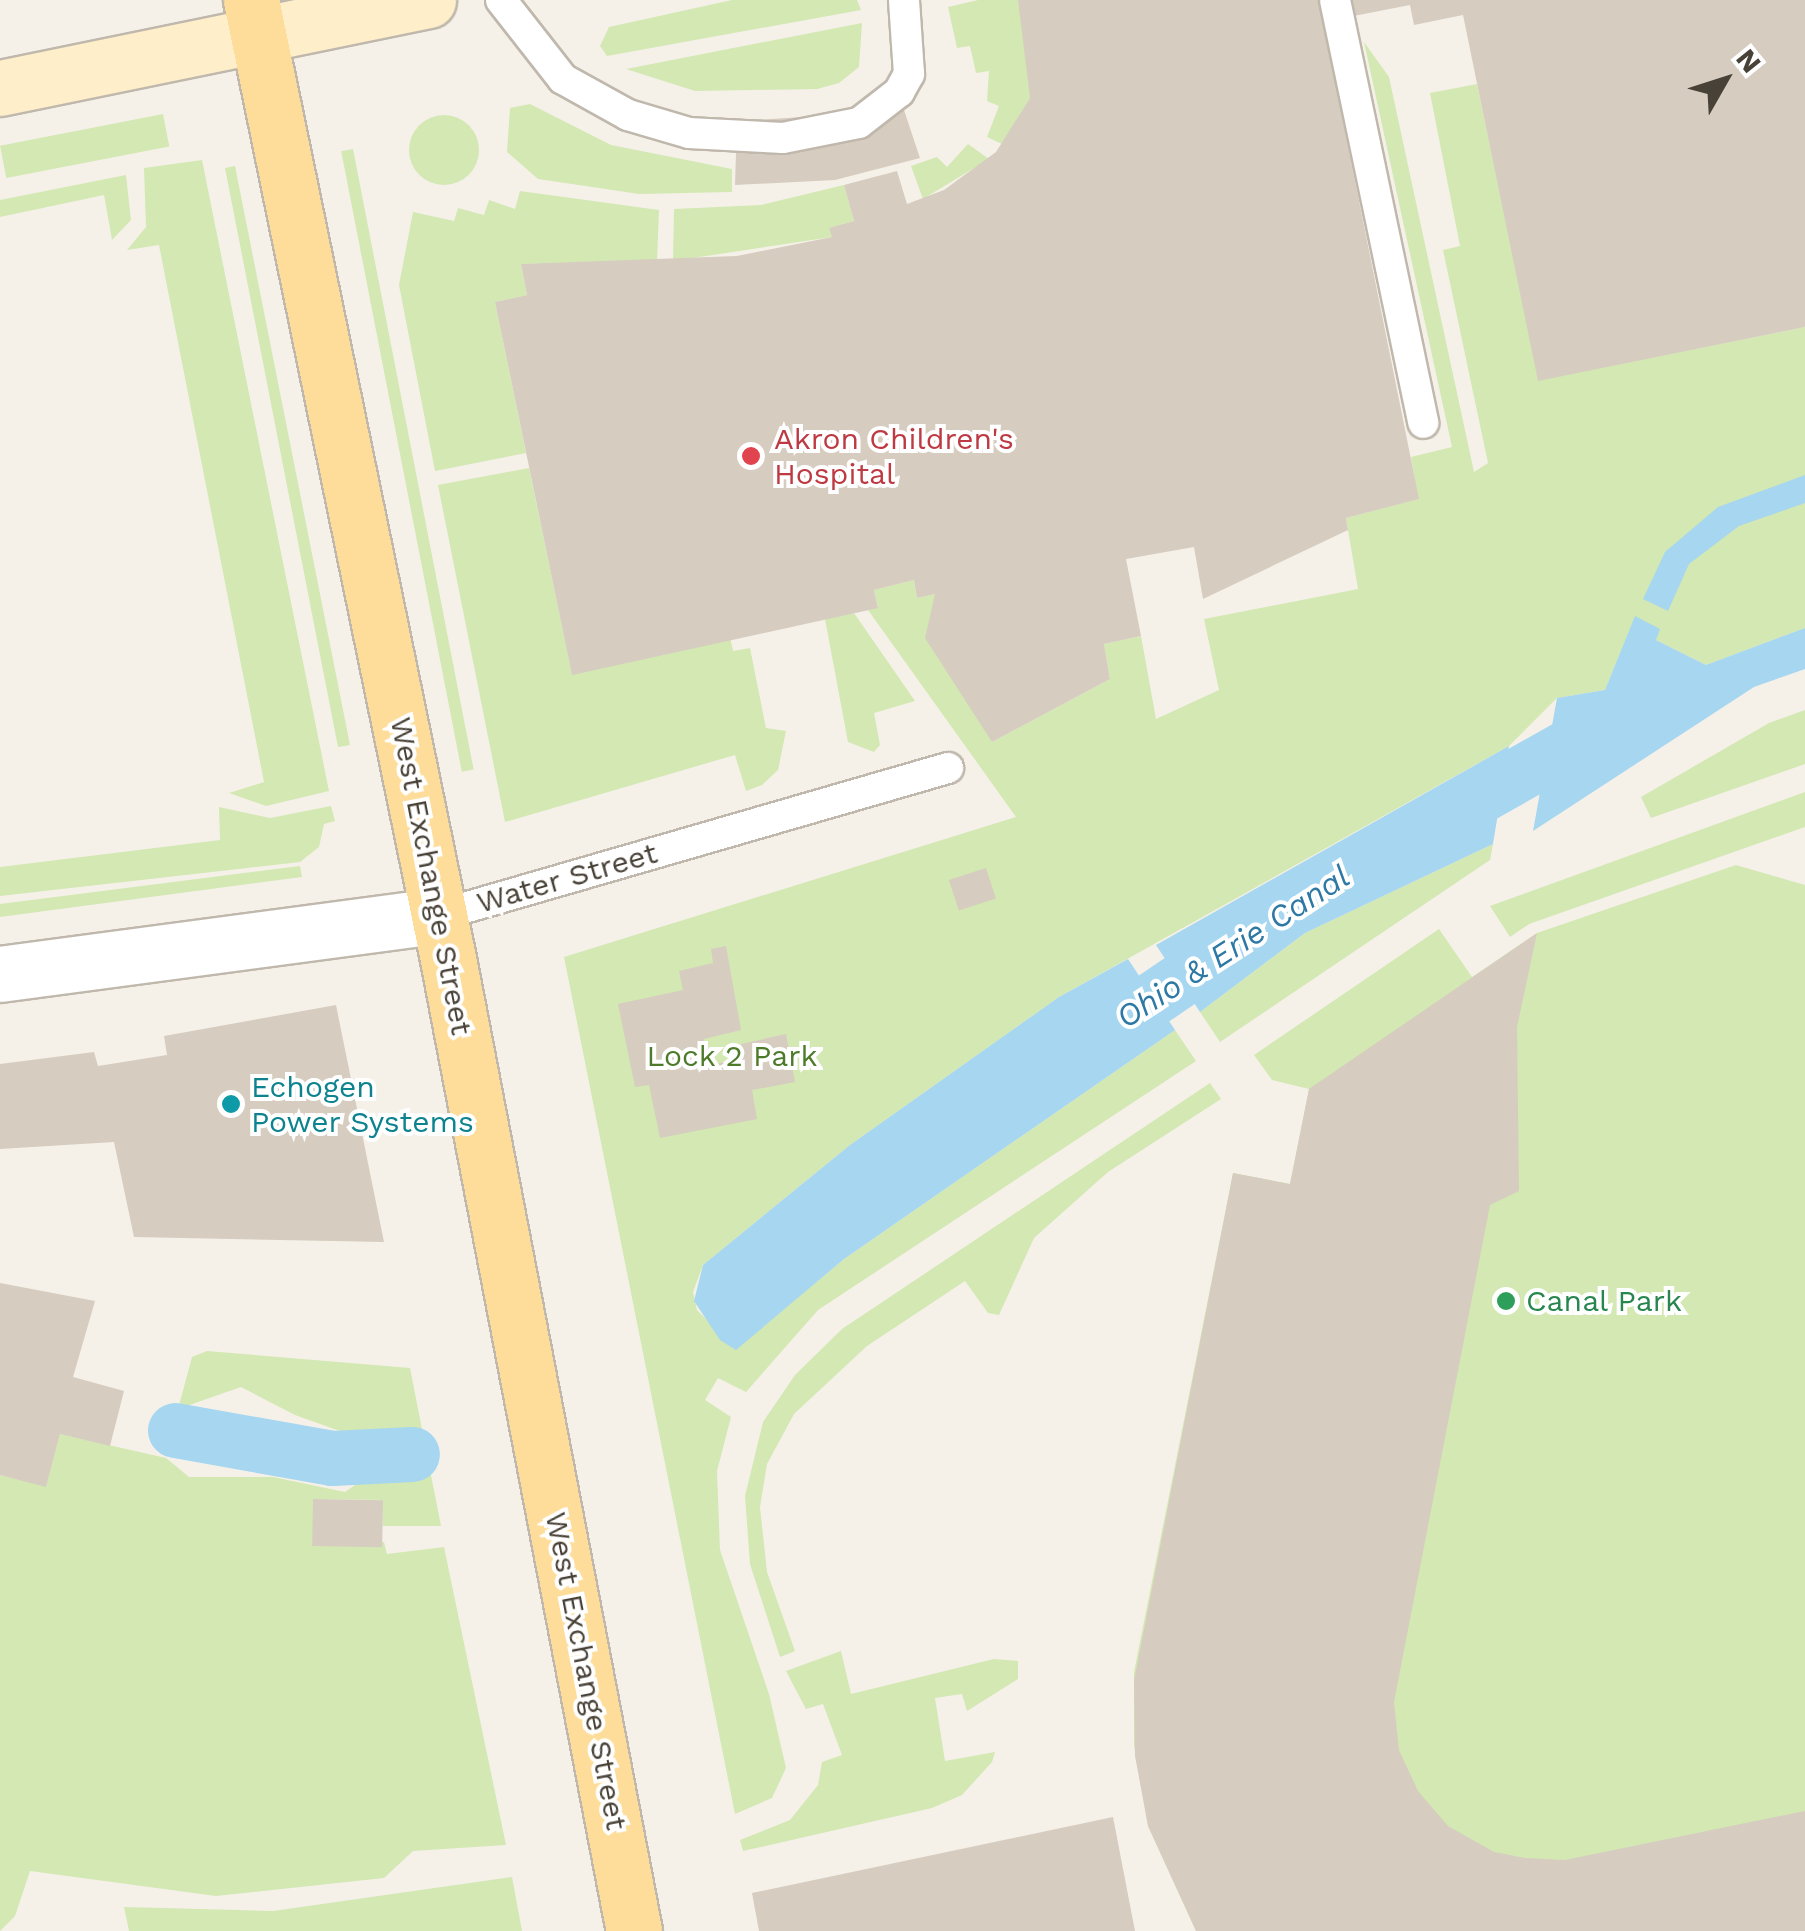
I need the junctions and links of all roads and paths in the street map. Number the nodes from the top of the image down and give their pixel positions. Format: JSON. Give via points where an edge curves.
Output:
{"nodes":[{"id":1,"x":428,"y":0,"type":"edge"},
{"id":2,"x":502,"y":0,"type":"edge"},
{"id":3,"x":904,"y":0,"type":"edge"},
{"id":4,"x":1335,"y":0,"type":"edge"},
{"id":5,"x":255,"y":18,"type":"edge"},
{"id":6,"x":0,"y":88,"type":"edge"},
{"id":7,"x":1423,"y":423,"type":"dead end"},
{"id":8,"x":948,"y":768,"type":"dead end"},
{"id":9,"x":440,"y":915,"type":"junction"},
{"id":10,"x":0,"y":974,"type":"edge"},
{"id":11,"x":634,"y":1931,"type":"edge"}],
"edges":[{"from":1,"to":5,"type":"street"},
{"from":2,"to":3,"type":"lane","via":[[563,79],[628,115],[690,133],[783,138],[859,123],[899,92],[909,74]]},
{"from":4,"to":7,"type":"lane"},
{"from":5,"to":6,"type":"street"},
{"from":5,"to":9,"type":"main road","name":"West Exchange Street"},
{"from":8,"to":9,"type":"lane","name":"Water Street"},
{"from":9,"to":10,"type":"street","name":"Water Street"},
{"from":9,"to":11,"type":"main road","name":"West Exchange Street"}]}
